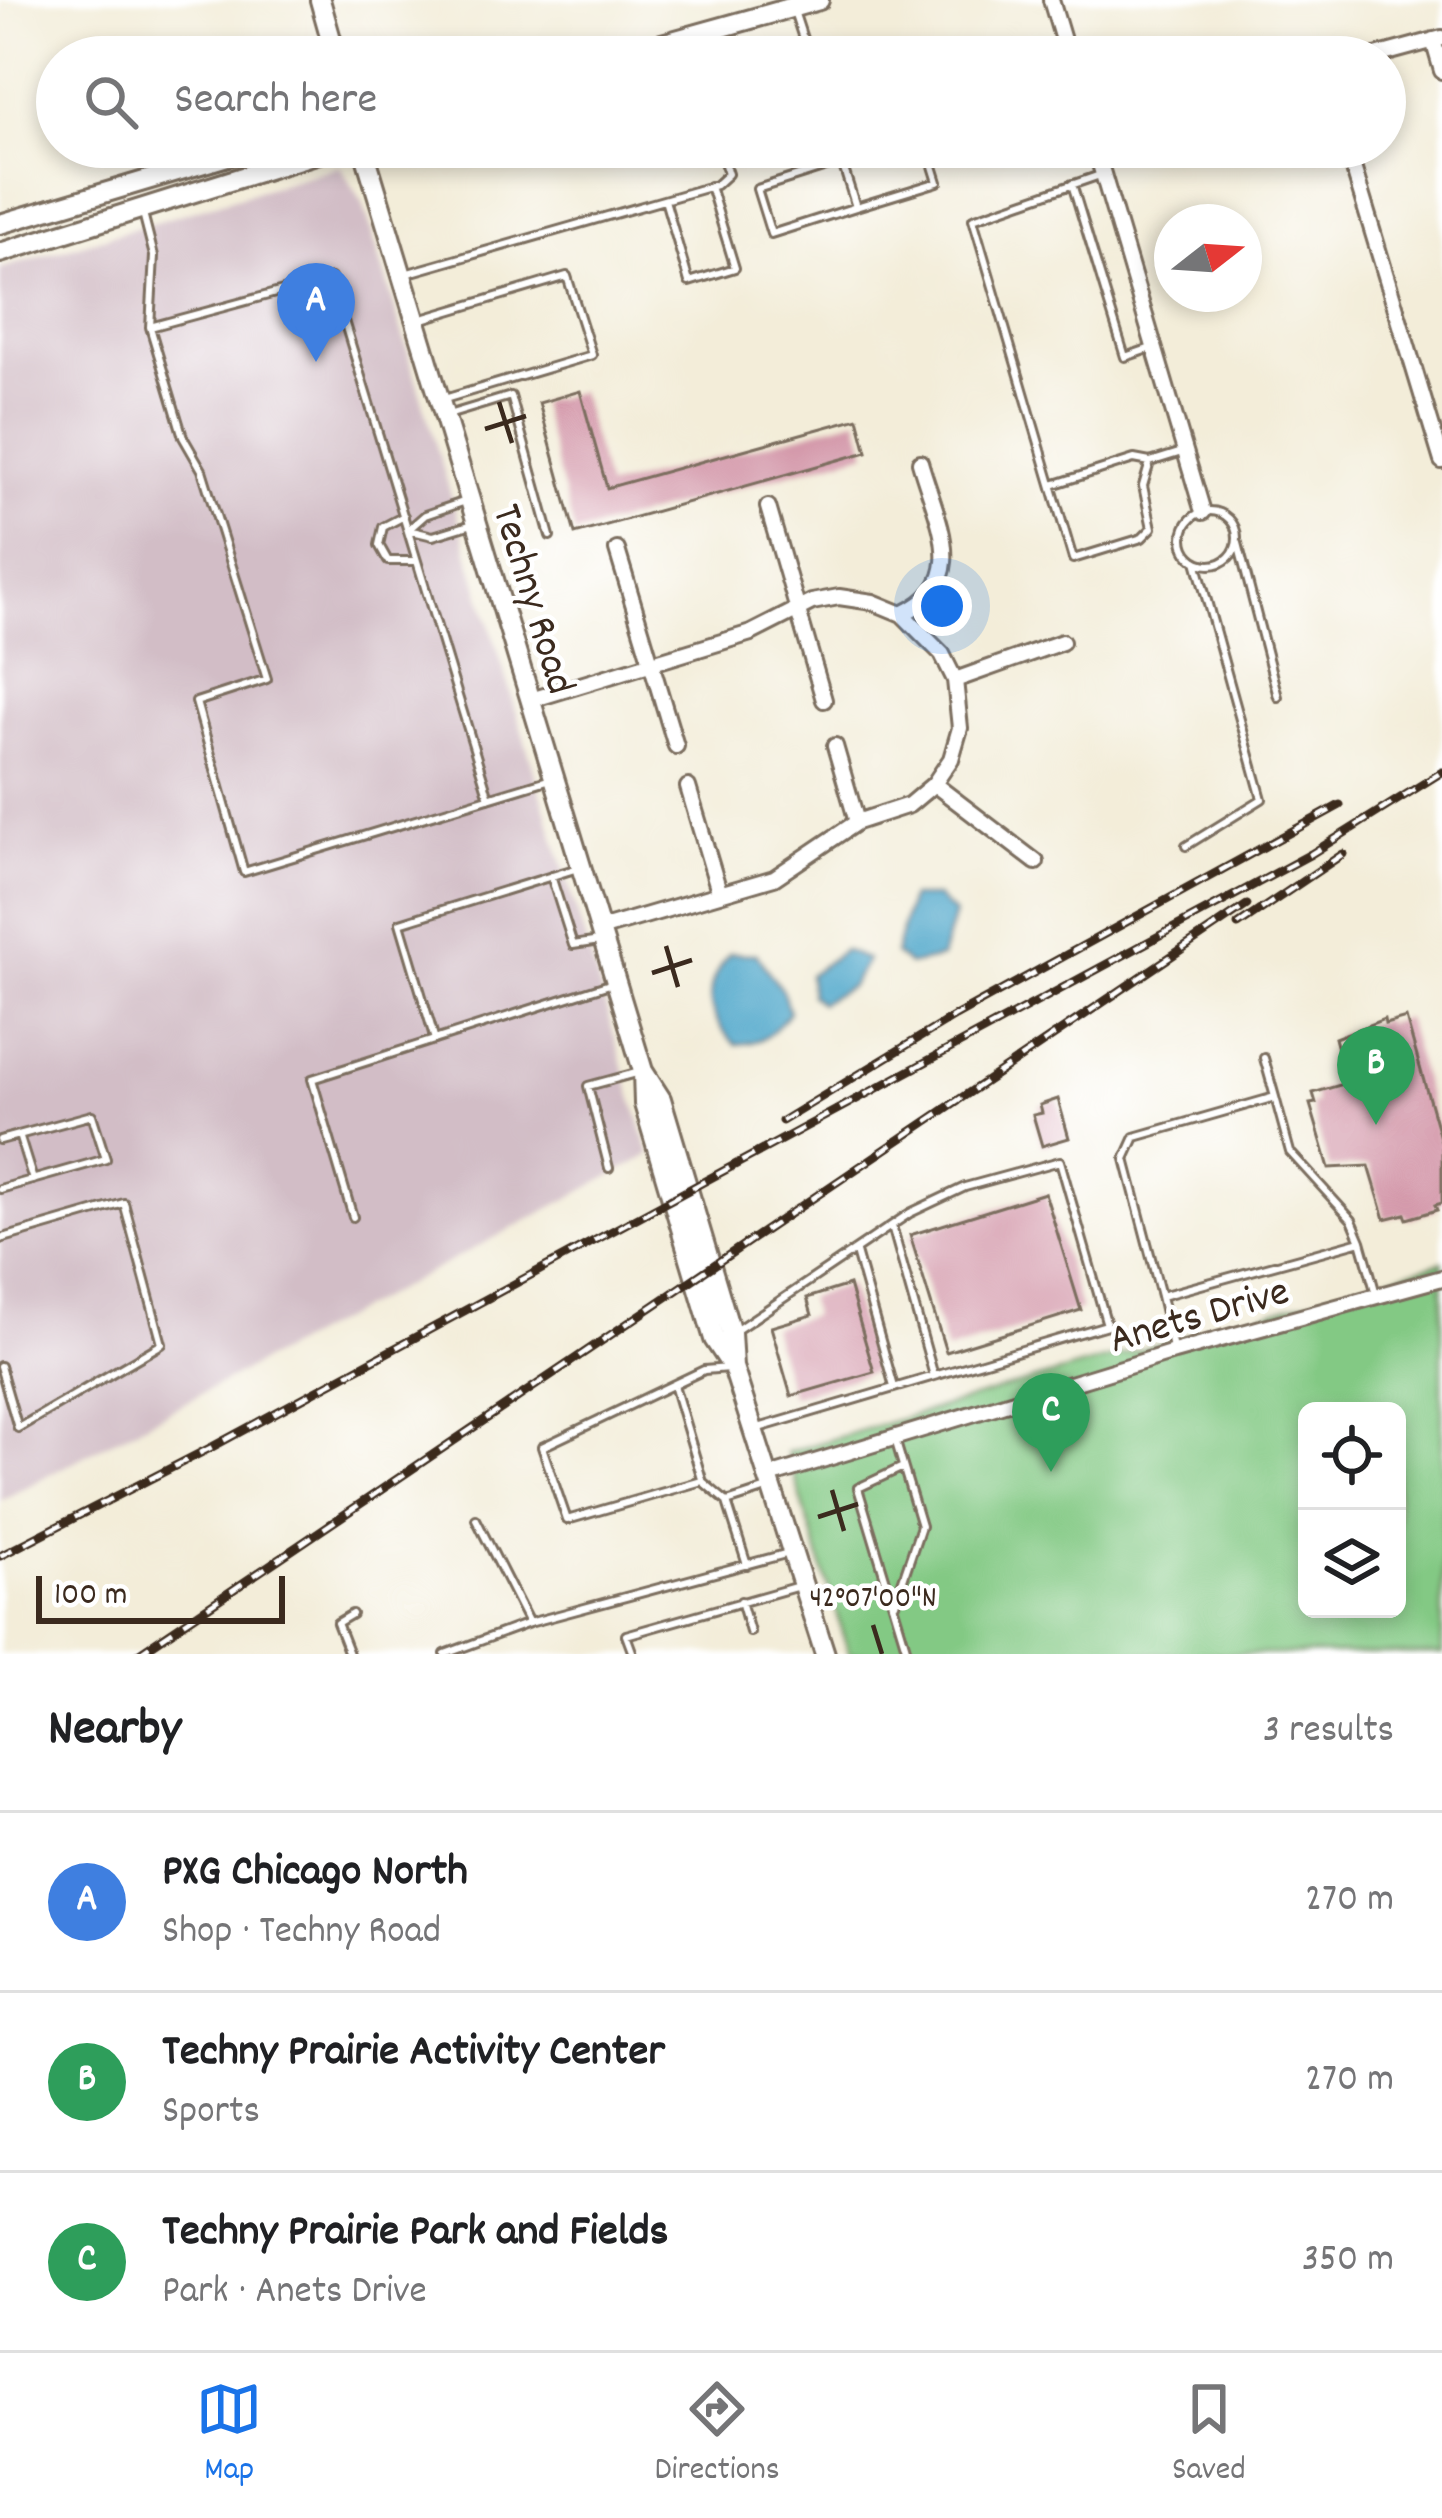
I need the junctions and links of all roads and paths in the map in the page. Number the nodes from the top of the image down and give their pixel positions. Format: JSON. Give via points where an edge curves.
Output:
{"nodes":[{"id":1,"x":320,"y":0,"type":"edge"},
{"id":2,"x":819,"y":0,"type":"edge"},
{"id":3,"x":1051,"y":0,"type":"edge"},
{"id":4,"x":793,"y":7,"type":"junction"},
{"id":5,"x":330,"y":36,"type":"edge"},
{"id":6,"x":714,"y":36,"type":"edge"},
{"id":7,"x":802,"y":36,"type":"edge"},
{"id":8,"x":1062,"y":36,"type":"edge"},
{"id":9,"x":1438,"y":39,"type":"edge"},
{"id":10,"x":1406,"y":48,"type":"edge"},
{"id":11,"x":1442,"y":71,"type":"edge"},
{"id":12,"x":188,"y":168,"type":"edge"},
{"id":13,"x":274,"y":168,"type":"edge"},
{"id":14,"x":369,"y":168,"type":"edge"},
{"id":15,"x":726,"y":168,"type":"edge"},
{"id":16,"x":823,"y":168,"type":"edge"},
{"id":17,"x":844,"y":168,"type":"edge"},
{"id":18,"x":934,"y":168,"type":"edge"},
{"id":19,"x":1101,"y":168,"type":"edge"},
{"id":20,"x":1353,"y":168,"type":"edge"},
{"id":21,"x":1103,"y":174,"type":"junction"},
{"id":22,"x":1072,"y":184,"type":"junction"},
{"id":23,"x":710,"y":186,"type":"junction"},
{"id":24,"x":664,"y":199,"type":"junction"},
{"id":25,"x":856,"y":207,"type":"junction"},
{"id":26,"x":142,"y":211,"type":"junction"},
{"id":27,"x":0,"y":224,"type":"edge"},
{"id":28,"x":0,"y":253,"type":"edge"},
{"id":29,"x":402,"y":275,"type":"junction"},
{"id":30,"x":416,"y":321,"type":"junction"},
{"id":31,"x":150,"y":327,"type":"junction"},
{"id":32,"x":1154,"y":346,"type":"junction"},
{"id":33,"x":442,"y":408,"type":"junction"},
{"id":34,"x":1185,"y":451,"type":"junction"},
{"id":35,"x":1442,"y":461,"type":"edge"},
{"id":36,"x":920,"y":462,"type":"dead end"},
{"id":37,"x":1150,"y":462,"type":"junction"},
{"id":38,"x":1052,"y":485,"type":"junction"},
{"id":39,"x":470,"y":500,"type":"junction"},
{"id":40,"x":768,"y":507,"type":"dead end"},
{"id":41,"x":1204,"y":512,"type":"junction"},
{"id":42,"x":404,"y":516,"type":"junction"},
{"id":43,"x":477,"y":523,"type":"junction"},
{"id":44,"x":408,"y":530,"type":"junction"},
{"id":45,"x":550,"y":536,"type":"dead end"},
{"id":46,"x":1237,"y":540,"type":"junction"},
{"id":47,"x":617,"y":550,"type":"dead end"},
{"id":48,"x":417,"y":561,"type":"junction"},
{"id":49,"x":1196,"y":561,"type":"junction"},
{"id":50,"x":798,"y":609,"type":"junction"},
{"id":51,"x":902,"y":614,"type":"junction"},
{"id":52,"x":1062,"y":642,"type":"dead end"},
{"id":53,"x":651,"y":664,"type":"junction"},
{"id":54,"x":955,"y":680,"type":"junction"},
{"id":55,"x":1278,"y":697,"type":"dead end"},
{"id":56,"x":531,"y":700,"type":"junction"},
{"id":57,"x":824,"y":700,"type":"dead end"},
{"id":58,"x":676,"y":746,"type":"dead end"},
{"id":59,"x":835,"y":746,"type":"dead end"},
{"id":60,"x":554,"y":778,"type":"junction"},
{"id":61,"x":934,"y":784,"type":"junction"},
{"id":62,"x":688,"y":787,"type":"dead end"},
{"id":63,"x":489,"y":798,"type":"junction"},
{"id":64,"x":857,"y":822,"type":"junction"},
{"id":65,"x":1186,"y":846,"type":"dead end"},
{"id":66,"x":1036,"y":862,"type":"dead end"},
{"id":67,"x":581,"y":867,"type":"junction"},
{"id":68,"x":550,"y":875,"type":"junction"},
{"id":69,"x":719,"y":891,"type":"junction"},
{"id":70,"x":602,"y":934,"type":"junction"},
{"id":71,"x":617,"y":982,"type":"junction"},
{"id":72,"x":435,"y":1040,"type":"junction"},
{"id":73,"x":1264,"y":1058,"type":"dead end"},
{"id":74,"x":644,"y":1071,"type":"junction"},
{"id":75,"x":1275,"y":1097,"type":"junction"},
{"id":76,"x":19,"y":1135,"type":"junction"},
{"id":77,"x":0,"y":1140,"type":"edge"},
{"id":78,"x":609,"y":1168,"type":"dead end"},
{"id":79,"x":33,"y":1180,"type":"junction"},
{"id":80,"x":0,"y":1189,"type":"edge"},
{"id":81,"x":353,"y":1217,"type":"dead end"},
{"id":82,"x":892,"y":1226,"type":"junction"},
{"id":83,"x":0,"y":1239,"type":"edge"},
{"id":84,"x":1361,"y":1240,"type":"junction"},
{"id":85,"x":856,"y":1252,"type":"junction"},
{"id":86,"x":1442,"y":1278,"type":"edge"},
{"id":87,"x":1161,"y":1296,"type":"junction"},
{"id":88,"x":1377,"y":1296,"type":"junction"},
{"id":89,"x":731,"y":1333,"type":"junction"},
{"id":90,"x":1174,"y":1352,"type":"junction"},
{"id":91,"x":0,"y":1366,"type":"edge"},
{"id":92,"x":733,"y":1367,"type":"junction"},
{"id":93,"x":934,"y":1376,"type":"junction"},
{"id":94,"x":674,"y":1385,"type":"junction"},
{"id":95,"x":894,"y":1388,"type":"junction"},
{"id":96,"x":752,"y":1430,"type":"junction"},
{"id":97,"x":893,"y":1435,"type":"junction"},
{"id":98,"x":903,"y":1467,"type":"junction"},
{"id":99,"x":702,"y":1481,"type":"junction"},
{"id":100,"x":768,"y":1483,"type":"junction"},
{"id":101,"x":727,"y":1502,"type":"junction"},
{"id":102,"x":476,"y":1519,"type":"dead end"},
{"id":103,"x":792,"y":1552,"type":"junction"},
{"id":104,"x":747,"y":1565,"type":"junction"},
{"id":105,"x":802,"y":1585,"type":"junction"},
{"id":106,"x":741,"y":1601,"type":"junction"},
{"id":107,"x":894,"y":1607,"type":"junction"},
{"id":108,"x":352,"y":1614,"type":"dead end"},
{"id":109,"x":529,"y":1623,"type":"junction"},
{"id":110,"x":750,"y":1632,"type":"dead end"},
{"id":111,"x":349,"y":1654,"type":"edge"},
{"id":112,"x":445,"y":1654,"type":"edge"},
{"id":113,"x":632,"y":1654,"type":"edge"},
{"id":114,"x":825,"y":1654,"type":"edge"},
{"id":115,"x":908,"y":1654,"type":"edge"}],
"edges":[{"from":1,"to":5,"type":"main road"},
{"from":2,"to":4,"type":"main road"},
{"from":3,"to":8,"type":"street"},
{"from":4,"to":6,"type":"main road"},
{"from":4,"to":7,"type":"lane"},
{"from":9,"to":10,"type":"street"},
{"from":9,"to":11,"type":"street"},
{"from":12,"to":27,"type":"main road"},
{"from":13,"to":26,"type":"main road"},
{"from":14,"to":29,"type":"main road","name":"Techny Road"},
{"from":15,"to":23,"type":"lane"},
{"from":16,"to":25,"type":"lane","via":[[757,189],[771,234]]},
{"from":17,"to":25,"type":"lane"},
{"from":18,"to":25,"type":"lane","via":[[938,182]]},
{"from":19,"to":21,"type":"street"},
{"from":20,"to":35,"type":"street"},
{"from":21,"to":22,"type":"lane"},
{"from":21,"to":32,"type":"street"},
{"from":22,"to":32,"type":"lane","via":[[1125,357]]},
{"from":22,"to":38,"type":"lane","via":[[973,219]]},
{"from":23,"to":24,"type":"lane"},
{"from":23,"to":24,"type":"lane","via":[[735,268],[712,275],[689,281]]},
{"from":24,"to":29,"type":"lane"},
{"from":26,"to":28,"type":"main road"},
{"from":26,"to":31,"type":"lane","via":[[154,256]]},
{"from":29,"to":30,"type":"main road","name":"Techny Road"},
{"from":30,"to":33,"type":"main road","name":"Techny Road"},
{"from":30,"to":33,"type":"lane","via":[[567,276],[592,355]]},
{"from":31,"to":42,"type":"lane","via":[[332,278]]},
{"from":31,"to":63,"type":"lane","via":[[267,679],[196,702],[244,872]]},
{"from":32,"to":34,"type":"street"},
{"from":33,"to":39,"type":"main road","name":"Techny Road"},
{"from":33,"to":45,"type":"lane","via":[[511,396]]},
{"from":34,"to":37,"type":"lane"},
{"from":34,"to":41,"type":"street"},
{"from":36,"to":51,"type":"street","via":[[946,558],[942,584]]},
{"from":37,"to":38,"type":"lane","via":[[1134,459]]},
{"from":37,"to":38,"type":"lane","via":[[1143,486],[1152,528],[1073,559]]},
{"from":39,"to":43,"type":"main road","name":"Techny Road"},
{"from":39,"to":44,"type":"lane","via":[[425,515]]},
{"from":40,"to":50,"type":"street"},
{"from":41,"to":46,"type":"lane","via":[[1227,518]]},
{"from":41,"to":49,"type":"lane","via":[[1189,521],[1183,538]]},
{"from":42,"to":44,"type":"lane"},
{"from":42,"to":48,"type":"lane","via":[[383,527],[379,545],[388,561]]},
{"from":43,"to":44,"type":"lane","via":[[433,536]]},
{"from":43,"to":56,"type":"main road","name":"Techny Road"},
{"from":44,"to":48,"type":"lane"},
{"from":46,"to":49,"type":"lane","via":[[1222,562]]},
{"from":46,"to":55,"type":"lane"},
{"from":47,"to":53,"type":"street"},
{"from":48,"to":63,"type":"lane"},
{"from":49,"to":65,"type":"lane","via":[[1262,799]]},
{"from":50,"to":51,"type":"street","via":[[839,597]]},
{"from":50,"to":53,"type":"street","via":[[751,633]]},
{"from":50,"to":57,"type":"street"},
{"from":51,"to":54,"type":"street","via":[[942,654]]},
{"from":52,"to":54,"type":"street"},
{"from":53,"to":56,"type":"street"},
{"from":53,"to":58,"type":"street"},
{"from":54,"to":61,"type":"street","via":[[961,728]]},
{"from":56,"to":60,"type":"main road","name":"Techny Road"},
{"from":59,"to":64,"type":"street"},
{"from":60,"to":63,"type":"lane"},
{"from":60,"to":67,"type":"main road","name":"Techny Road"},
{"from":61,"to":64,"type":"street","via":[[909,805]]},
{"from":61,"to":66,"type":"street"},
{"from":62,"to":69,"type":"street"},
{"from":64,"to":69,"type":"street","via":[[774,878]]},
{"from":67,"to":68,"type":"lane"},
{"from":67,"to":70,"type":"main road","name":"Techny Road"},
{"from":68,"to":70,"type":"lane","via":[[573,945]]},
{"from":68,"to":72,"type":"lane","via":[[400,923]]},
{"from":69,"to":70,"type":"street"},
{"from":70,"to":71,"type":"main road","name":"Techny Road"},
{"from":71,"to":72,"type":"lane"},
{"from":71,"to":74,"type":"main road","name":"Techny Road"},
{"from":72,"to":81,"type":"lane","via":[[312,1078]]},
{"from":73,"to":75,"type":"lane"},
{"from":74,"to":78,"type":"lane","via":[[588,1086]]},
{"from":74,"to":89,"type":"main road","name":"Techny Road","via":[[662,1099]]},
{"from":74,"to":92,"type":"main road","name":"Techny Road","via":[[644,1104],[714,1339]]},
{"from":75,"to":84,"type":"lane","via":[[1290,1152]]},
{"from":75,"to":87,"type":"lane","via":[[1128,1145]]},
{"from":76,"to":77,"type":"lane"},
{"from":76,"to":79,"type":"lane"},
{"from":76,"to":79,"type":"lane","via":[[92,1115],[106,1159]]},
{"from":79,"to":80,"type":"lane"},
{"from":82,"to":85,"type":"lane"},
{"from":82,"to":93,"type":"lane"},
{"from":82,"to":93,"type":"lane","via":[[965,1187],[1060,1161],[1107,1325]]},
{"from":83,"to":91,"type":"lane","via":[[124,1203],[162,1344],[18,1428]]},
{"from":84,"to":87,"type":"lane"},
{"from":84,"to":88,"type":"lane"},
{"from":85,"to":89,"type":"lane"},
{"from":85,"to":95,"type":"lane"},
{"from":86,"to":88,"type":"street","name":"Anets Drive"},
{"from":87,"to":90,"type":"lane"},
{"from":88,"to":90,"type":"street","name":"Anets Drive"},
{"from":89,"to":92,"type":"main road","name":"Techny Road"},
{"from":90,"to":97,"type":"street","name":"Anets Drive"},
{"from":92,"to":94,"type":"lane"},
{"from":92,"to":96,"type":"main road","name":"Techny Road"},
{"from":93,"to":95,"type":"lane"},
{"from":94,"to":99,"type":"lane"},
{"from":94,"to":99,"type":"lane","via":[[542,1447],[567,1520]]},
{"from":95,"to":96,"type":"lane"},
{"from":96,"to":100,"type":"main road","name":"Techny Road"},
{"from":97,"to":98,"type":"lane"},
{"from":97,"to":100,"type":"street","name":"Anets Drive"},
{"from":98,"to":107,"type":"lane","via":[[921,1526]]},
{"from":98,"to":107,"type":"lane","via":[[858,1488]]},
{"from":99,"to":101,"type":"lane"},
{"from":100,"to":101,"type":"lane"},
{"from":100,"to":103,"type":"main road","name":"Techny Road"},
{"from":101,"to":104,"type":"lane"},
{"from":102,"to":109,"type":"lane"},
{"from":103,"to":104,"type":"lane"},
{"from":103,"to":105,"type":"main road","name":"Techny Road"},
{"from":104,"to":109,"type":"lane"},
{"from":105,"to":106,"type":"lane"},
{"from":105,"to":114,"type":"main road","name":"Techny Road"},
{"from":106,"to":110,"type":"lane"},
{"from":106,"to":113,"type":"lane","via":[[626,1635]]},
{"from":107,"to":115,"type":"lane"},
{"from":108,"to":111,"type":"lane","via":[[338,1623]]},
{"from":109,"to":112,"type":"lane"}]}
